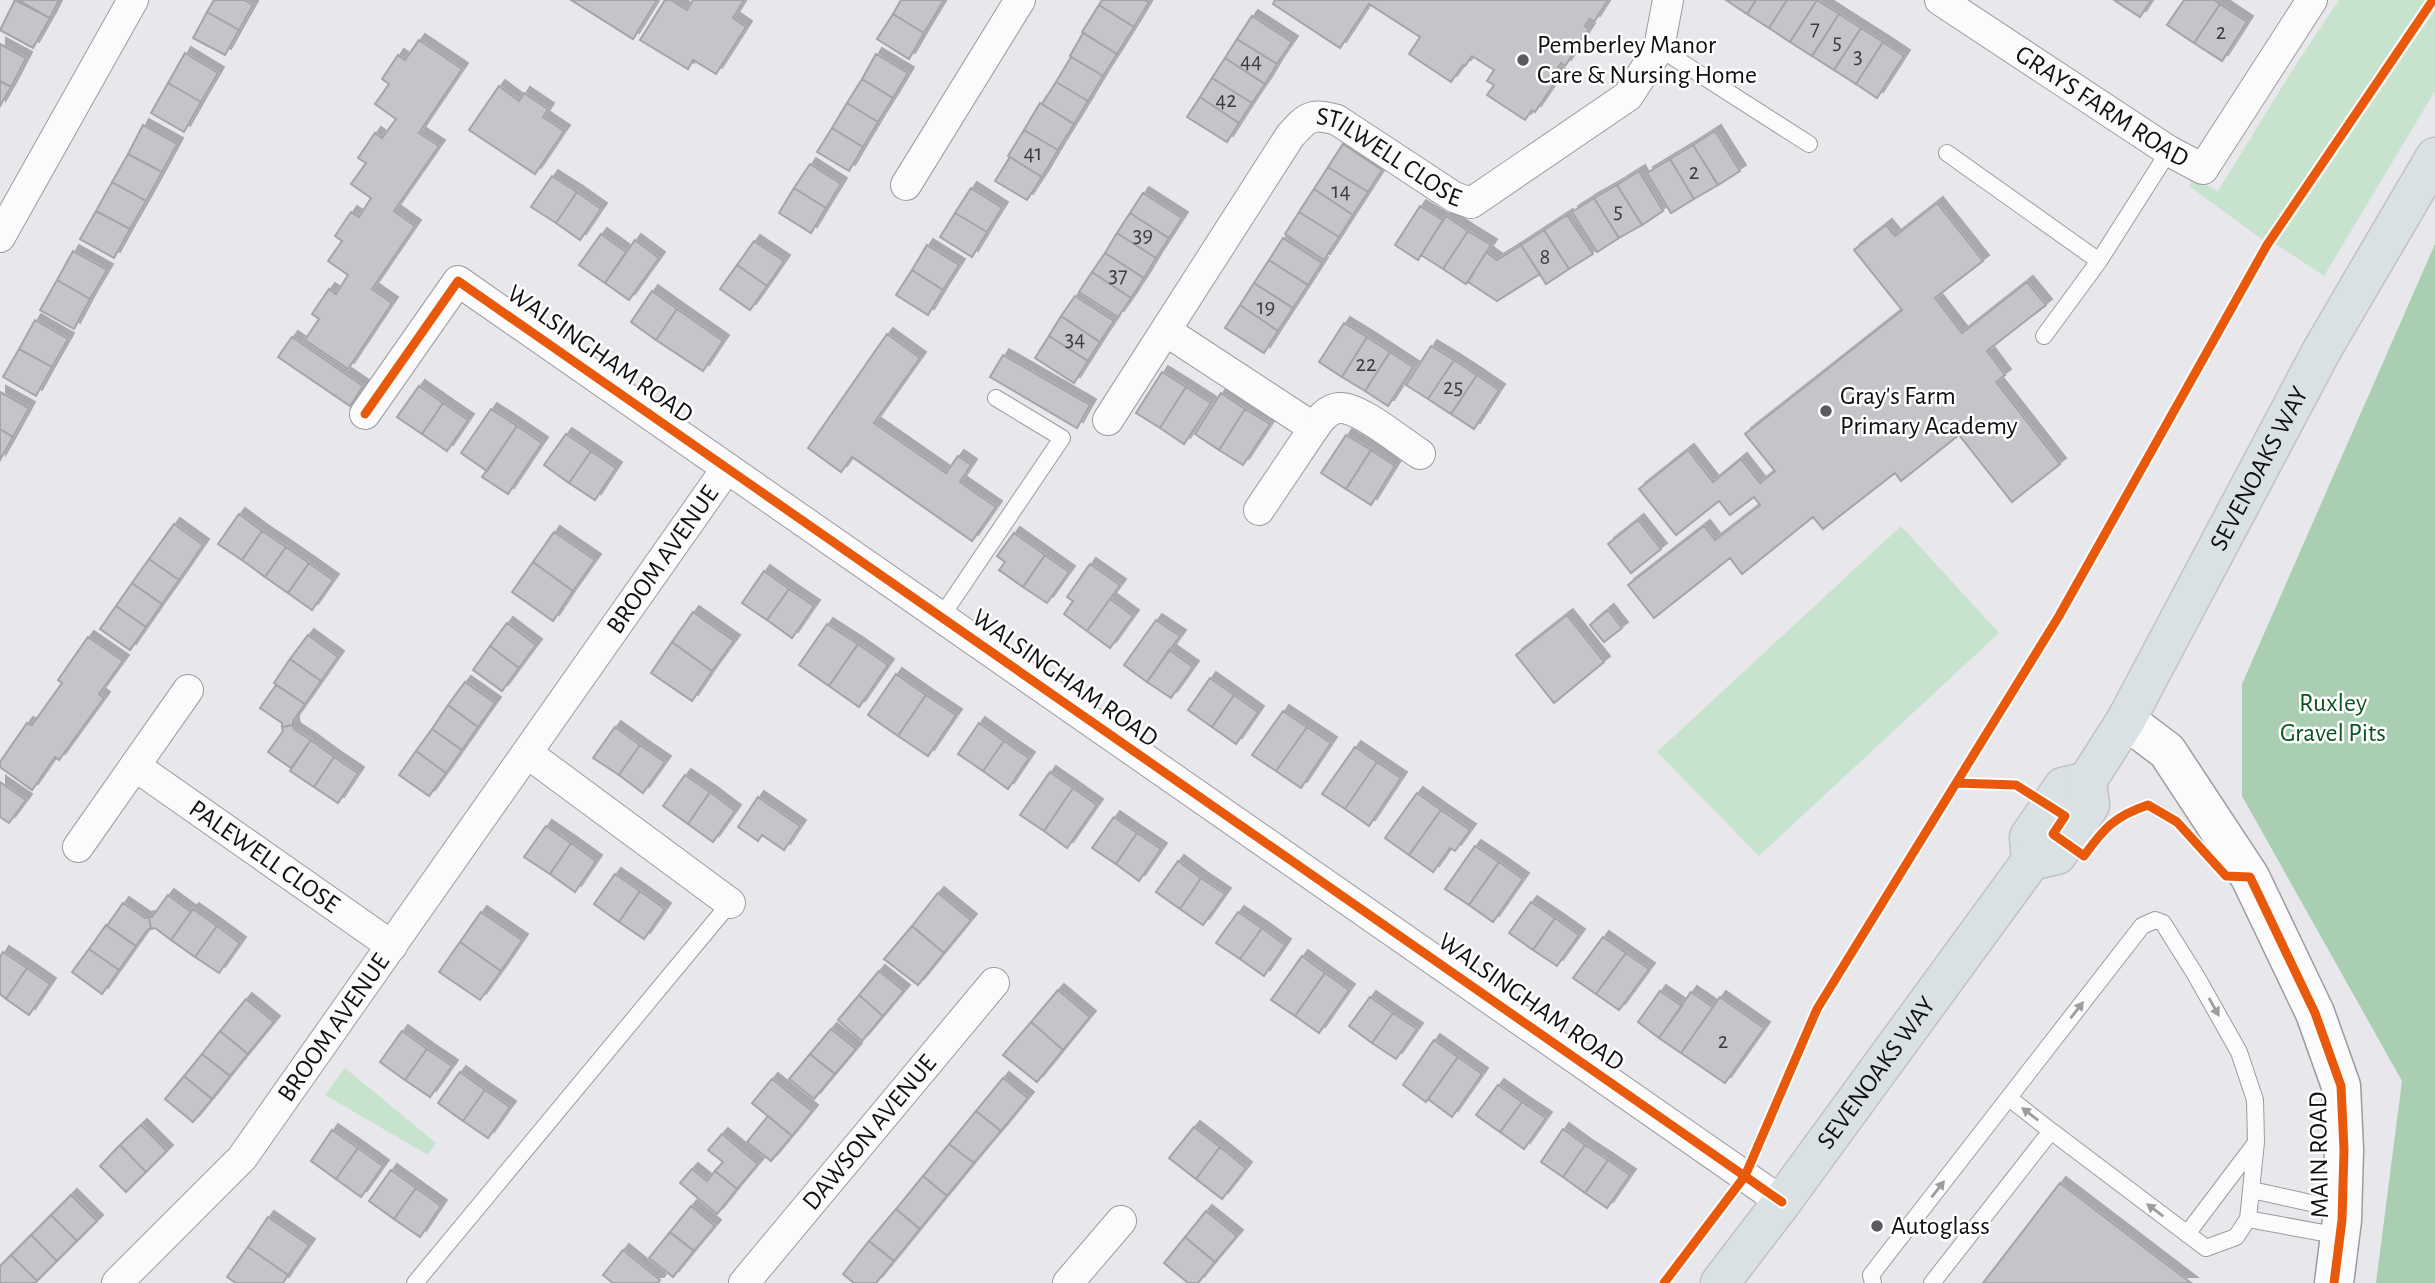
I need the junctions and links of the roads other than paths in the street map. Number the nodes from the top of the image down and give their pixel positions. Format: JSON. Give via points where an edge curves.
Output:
{"nodes":[{"id":1,"x":133,"y":0,"type":"edge"},
{"id":2,"x":1020,"y":0,"type":"edge"},
{"id":3,"x":1668,"y":0,"type":"edge"},
{"id":4,"x":1940,"y":0,"type":"edge"},
{"id":5,"x":2312,"y":0,"type":"edge"},
{"id":6,"x":1659,"y":48,"type":"junction"},
{"id":7,"x":1809,"y":144,"type":"dead end"},
{"id":8,"x":2169,"y":151,"type":"junction"},
{"id":9,"x":1947,"y":153,"type":"dead end"},
{"id":10,"x":2435,"y":157,"type":"edge"},
{"id":11,"x":906,"y":185,"type":"dead end"},
{"id":12,"x":0,"y":237,"type":"edge"},
{"id":13,"x":2099,"y":261,"type":"junction"},
{"id":14,"x":1166,"y":331,"type":"junction"},
{"id":15,"x":2044,"y":336,"type":"dead end"},
{"id":16,"x":996,"y":398,"type":"dead end"},
{"id":17,"x":365,"y":414,"type":"dead end"},
{"id":18,"x":1108,"y":420,"type":"dead end"},
{"id":19,"x":1314,"y":428,"type":"junction"},
{"id":20,"x":1420,"y":454,"type":"dead end"},
{"id":21,"x":727,"y":468,"type":"junction"},
{"id":22,"x":1259,"y":510,"type":"dead end"},
{"id":23,"x":941,"y":617,"type":"junction"},
{"id":24,"x":188,"y":690,"type":"dead end"},
{"id":25,"x":2126,"y":720,"type":"junction"},
{"id":26,"x":527,"y":753,"type":"junction"},
{"id":27,"x":135,"y":766,"type":"junction"},
{"id":28,"x":78,"y":847,"type":"dead end"},
{"id":29,"x":730,"y":903,"type":"joint"},
{"id":30,"x":392,"y":946,"type":"junction"},
{"id":31,"x":994,"y":983,"type":"dead end"},
{"id":32,"x":2009,"y":1098,"type":"junction"},
{"id":33,"x":2051,"y":1131,"type":"junction"},
{"id":34,"x":2256,"y":1142,"type":"junction"},
{"id":35,"x":2252,"y":1190,"type":"junction"},
{"id":36,"x":1782,"y":1202,"type":"junction"},
{"id":37,"x":2248,"y":1219,"type":"junction"},
{"id":38,"x":1121,"y":1221,"type":"dead end"},
{"id":39,"x":2341,"y":1223,"type":"junction"},
{"id":40,"x":2187,"y":1234,"type":"junction"},
{"id":41,"x":117,"y":1283,"type":"edge"},
{"id":42,"x":415,"y":1283,"type":"edge"},
{"id":43,"x":744,"y":1283,"type":"edge"},
{"id":44,"x":1068,"y":1283,"type":"edge"},
{"id":45,"x":1720,"y":1283,"type":"edge"},
{"id":46,"x":1873,"y":1283,"type":"edge"},
{"id":47,"x":1932,"y":1283,"type":"edge"},
{"id":48,"x":2334,"y":1283,"type":"edge"}],
"edges":[{"from":1,"to":12,"type":"street"},
{"from":2,"to":11,"type":"street"},
{"from":3,"to":6,"type":"street","name":"STILWELL CLOSE"},
{"from":4,"to":8,"type":"street","name":"GRAYS FARM ROAD"},
{"from":5,"to":8,"type":"street","name":"GRAYS FARM ROAD","via":[[2203,169]]},
{"from":6,"to":7,"type":"lane"},
{"from":6,"to":14,"type":"street","name":"STILWELL CLOSE","via":[[1628,96],[1471,203],[1454,197],[1337,120],[1319,115],[1304,120]]},
{"from":8,"to":13,"type":"lane"},
{"from":9,"to":13,"type":"lane"},
{"from":10,"to":25,"type":"main road","name":"SEVENOAKS WAY","via":[[2322,350]]},
{"from":13,"to":15,"type":"lane"},
{"from":14,"to":18,"type":"street","name":"STILWELL CLOSE"},
{"from":14,"to":19,"type":"street"},
{"from":16,"to":23,"type":"lane","via":[[1062,438]]},
{"from":17,"to":21,"type":"street","name":"WALSINGHAM ROAD","via":[[458,281]]},
{"from":19,"to":20,"type":"street","via":[[1323,415],[1338,408],[1354,411]]},
{"from":19,"to":22,"type":"street"},
{"from":21,"to":23,"type":"street","name":"WALSINGHAM ROAD"},
{"from":21,"to":26,"type":"street","name":"BROOM AVENUE"},
{"from":23,"to":36,"type":"street","name":"WALSINGHAM ROAD"},
{"from":24,"to":27,"type":"street"},
{"from":25,"to":36,"type":"main road","name":"SEVENOAKS WAY","via":[[2087,781],[2090,805],[2066,843],[2057,855],[2031,861]]},
{"from":25,"to":39,"type":"street","name":"MAIN ROAD","via":[[2166,751],[2250,877],[2315,1013],[2341,1086]]},
{"from":26,"to":29,"type":"street"},
{"from":26,"to":30,"type":"street","name":"BROOM AVENUE"},
{"from":27,"to":28,"type":"street"},
{"from":27,"to":30,"type":"street","name":"PALEWELL CLOSE"},
{"from":29,"to":42,"type":"lane"},
{"from":30,"to":41,"type":"street","name":"BROOM AVENUE","via":[[242,1158]]},
{"from":31,"to":43,"type":"street","name":"DAWSON AVENUE"},
{"from":33,"to":32,"type":"lane","one_way":true},
{"from":32,"to":34,"type":"lane","one_way":true,"via":[[2142,926],[2155,920],[2163,923],[2176,943],[2239,1052],[2255,1100]]},
{"from":46,"to":32,"type":"lane","one_way":true,"via":[[1871,1275]]},
{"from":40,"to":33,"type":"lane","one_way":true},
{"from":33,"to":47,"type":"lane"},
{"from":34,"to":35,"type":"lane"},
{"from":34,"to":40,"type":"lane"},
{"from":35,"to":37,"type":"lane"},
{"from":35,"to":39,"type":"lane"},
{"from":36,"to":45,"type":"main road","name":"SEVENOAKS WAY"},
{"from":37,"to":39,"type":"lane"},
{"from":37,"to":40,"type":"lane","via":[[2236,1237],[2206,1248]]},
{"from":38,"to":44,"type":"street"},
{"from":39,"to":48,"type":"street","name":"MAIN ROAD"}]}
